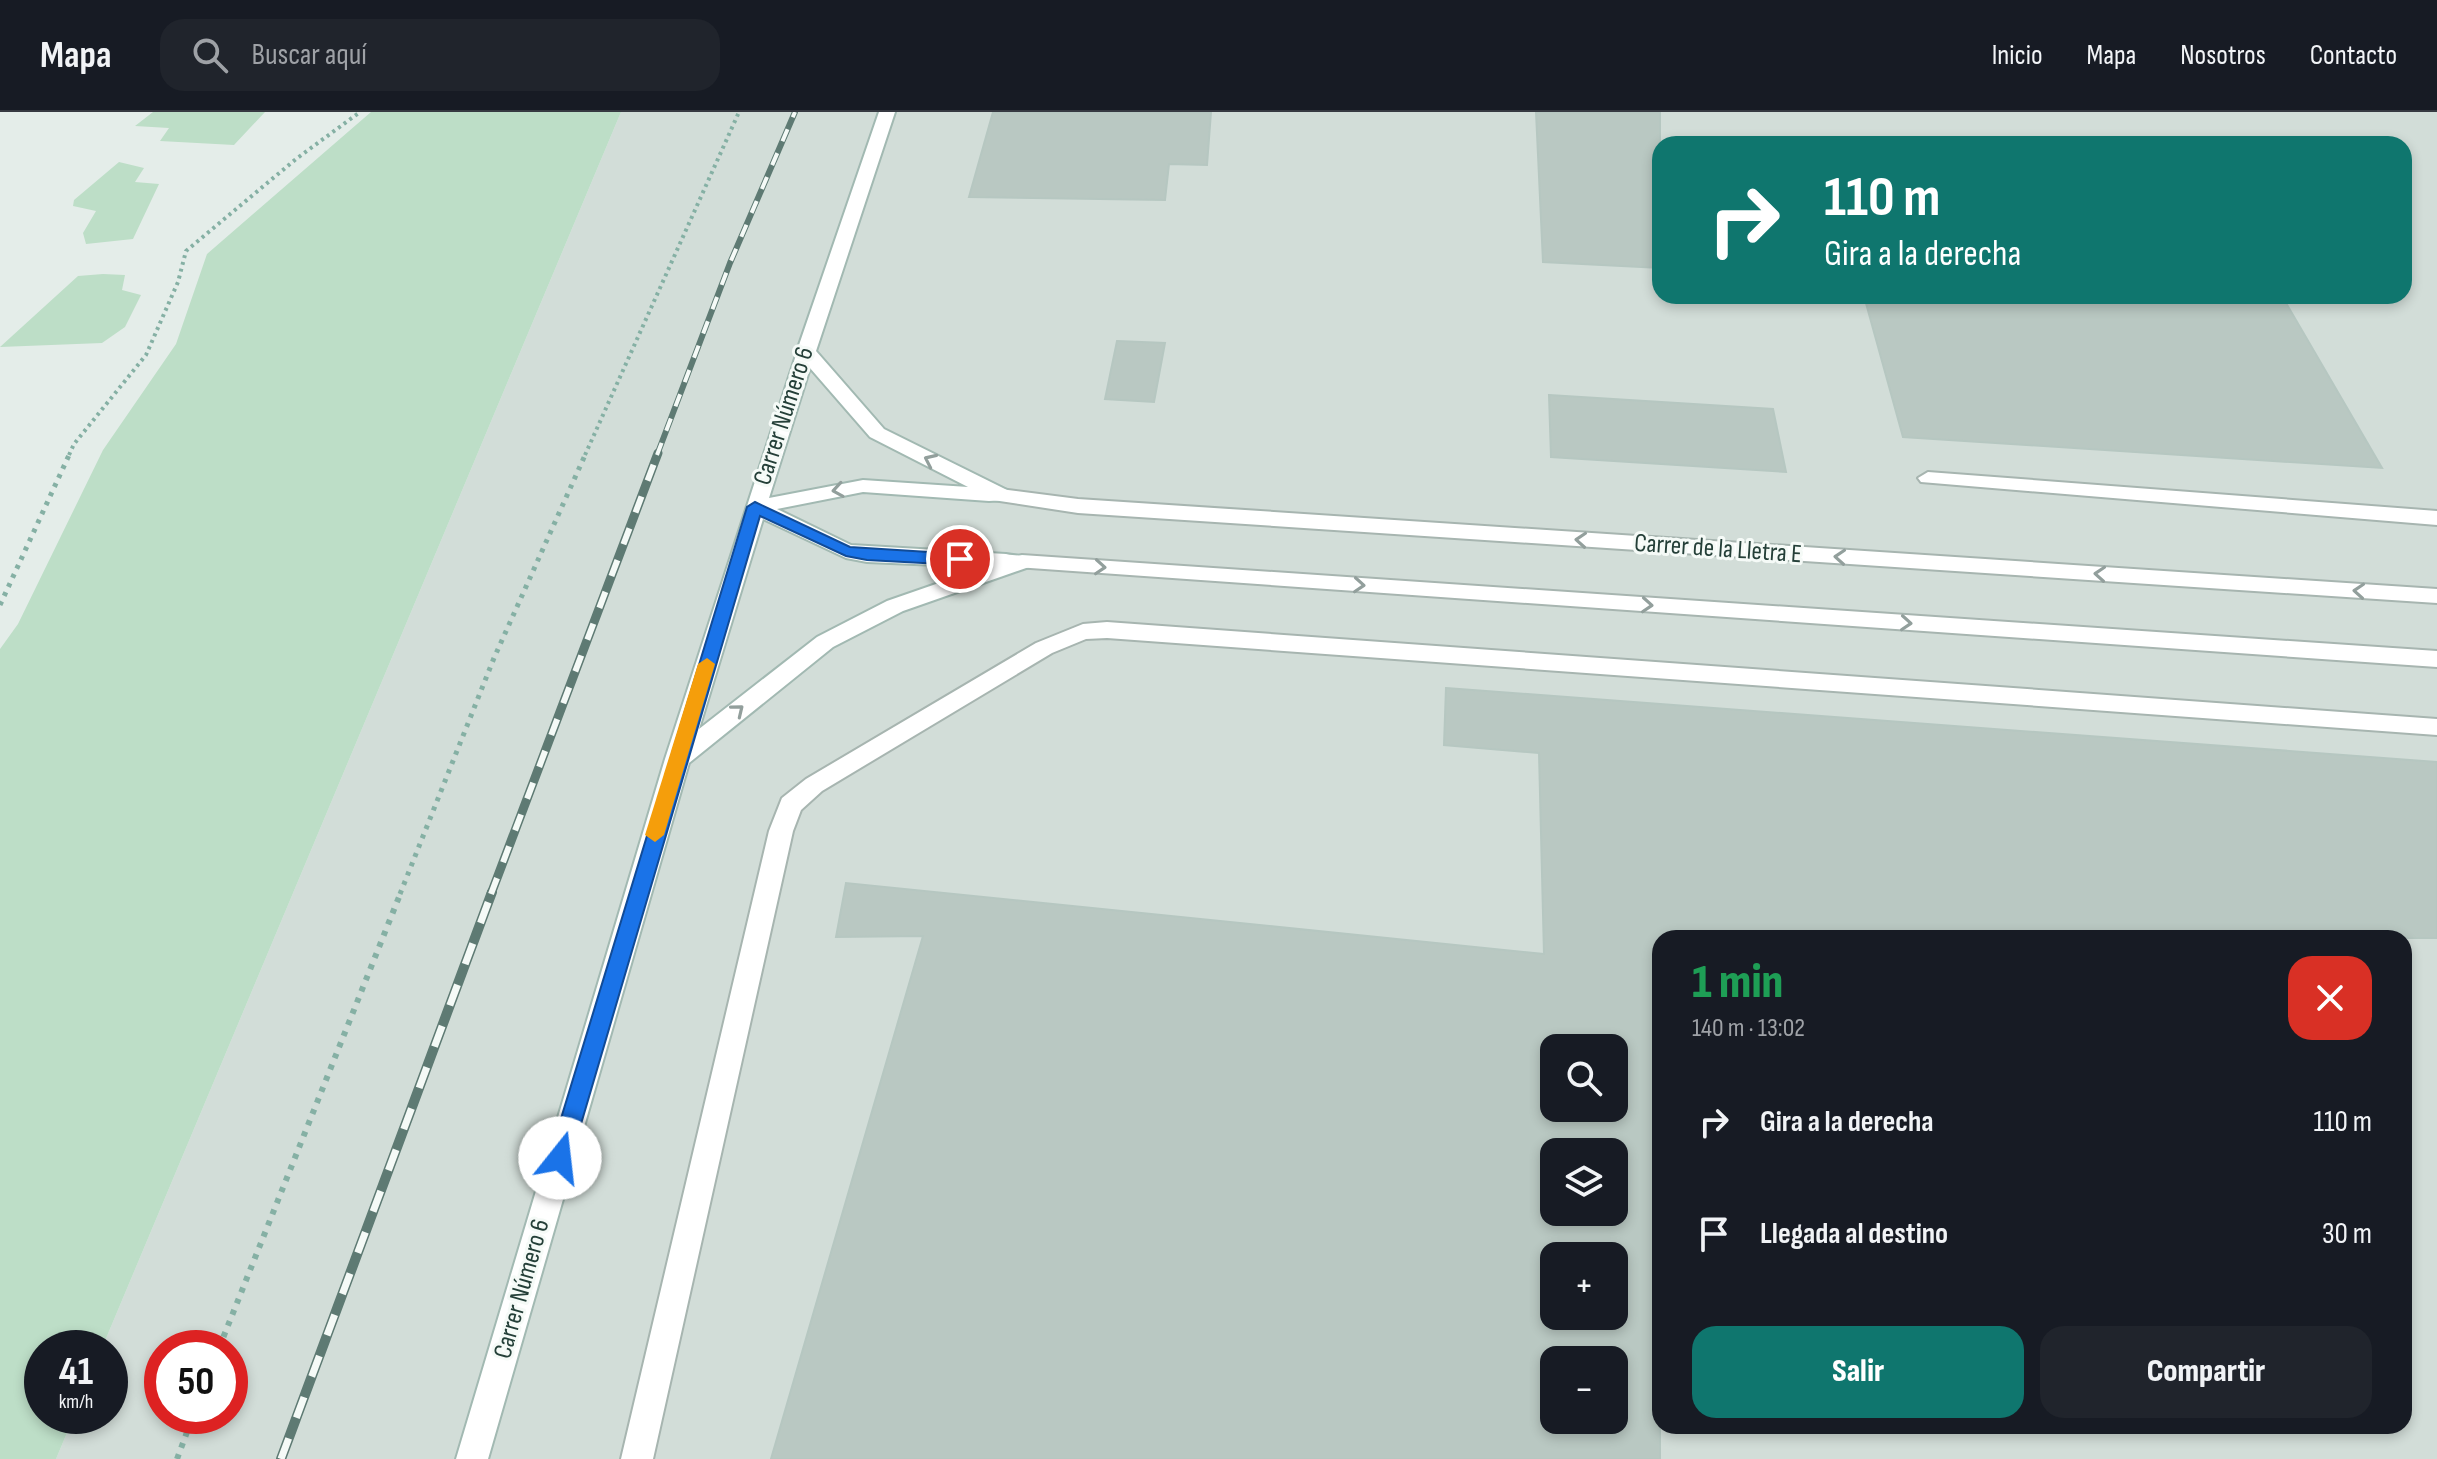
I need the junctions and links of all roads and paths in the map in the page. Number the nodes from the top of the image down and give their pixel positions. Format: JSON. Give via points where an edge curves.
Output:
{"nodes":[{"id":1,"x":360,"y":112,"type":"edge"},
{"id":2,"x":739,"y":112,"type":"edge"},
{"id":3,"x":887,"y":112,"type":"edge"},
{"id":4,"x":804,"y":349,"type":"junction"},
{"id":5,"x":1928,"y":478,"type":"dead end"},
{"id":6,"x":1000,"y":495,"type":"junction"},
{"id":7,"x":755,"y":507,"type":"junction"},
{"id":8,"x":2437,"y":518,"type":"edge"},
{"id":9,"x":1022,"y":562,"type":"junction"},
{"id":10,"x":2437,"y":596,"type":"edge"},
{"id":11,"x":0,"y":605,"type":"edge"},
{"id":12,"x":2437,"y":659,"type":"edge"},
{"id":13,"x":2437,"y":727,"type":"edge"},
{"id":14,"x":677,"y":759,"type":"junction"},
{"id":15,"x":226,"y":1330,"type":"edge"},
{"id":16,"x":186,"y":1434,"type":"edge"},
{"id":17,"x":177,"y":1459,"type":"edge"},
{"id":18,"x":472,"y":1459,"type":"edge"},
{"id":19,"x":637,"y":1459,"type":"edge"}],
"edges":[{"from":1,"to":11,"type":"path","via":[[186,251],[146,355],[74,444]]},
{"from":2,"to":15,"type":"path","via":[[494,658]]},
{"from":3,"to":4,"type":"main road","name":"Carrer Número 6"},
{"from":6,"to":4,"type":"main road","one_way":true,"via":[[877,433]]},
{"from":4,"to":7,"type":"main road","name":"Carrer Número 6"},
{"from":5,"to":8,"type":"main road"},
{"from":6,"to":7,"type":"main road","one_way":true,"via":[[863,486]]},
{"from":10,"to":6,"type":"main road","name":"Carrer de la Lletra E","one_way":true,"via":[[1094,508]]},
{"from":7,"to":9,"type":"main road","via":[[846,551]]},
{"from":7,"to":14,"type":"main road","name":"Carrer Número 6"},
{"from":9,"to":12,"type":"main road","one_way":true},
{"from":14,"to":9,"type":"main road","one_way":true,"via":[[825,642],[895,606]]},
{"from":13,"to":19,"type":"main road","via":[[1083,632],[1044,648],[814,785],[791,805],[777,847]]},
{"from":14,"to":18,"type":"main road","name":"Carrer Número 6"},
{"from":16,"to":17,"type":"path"}]}
